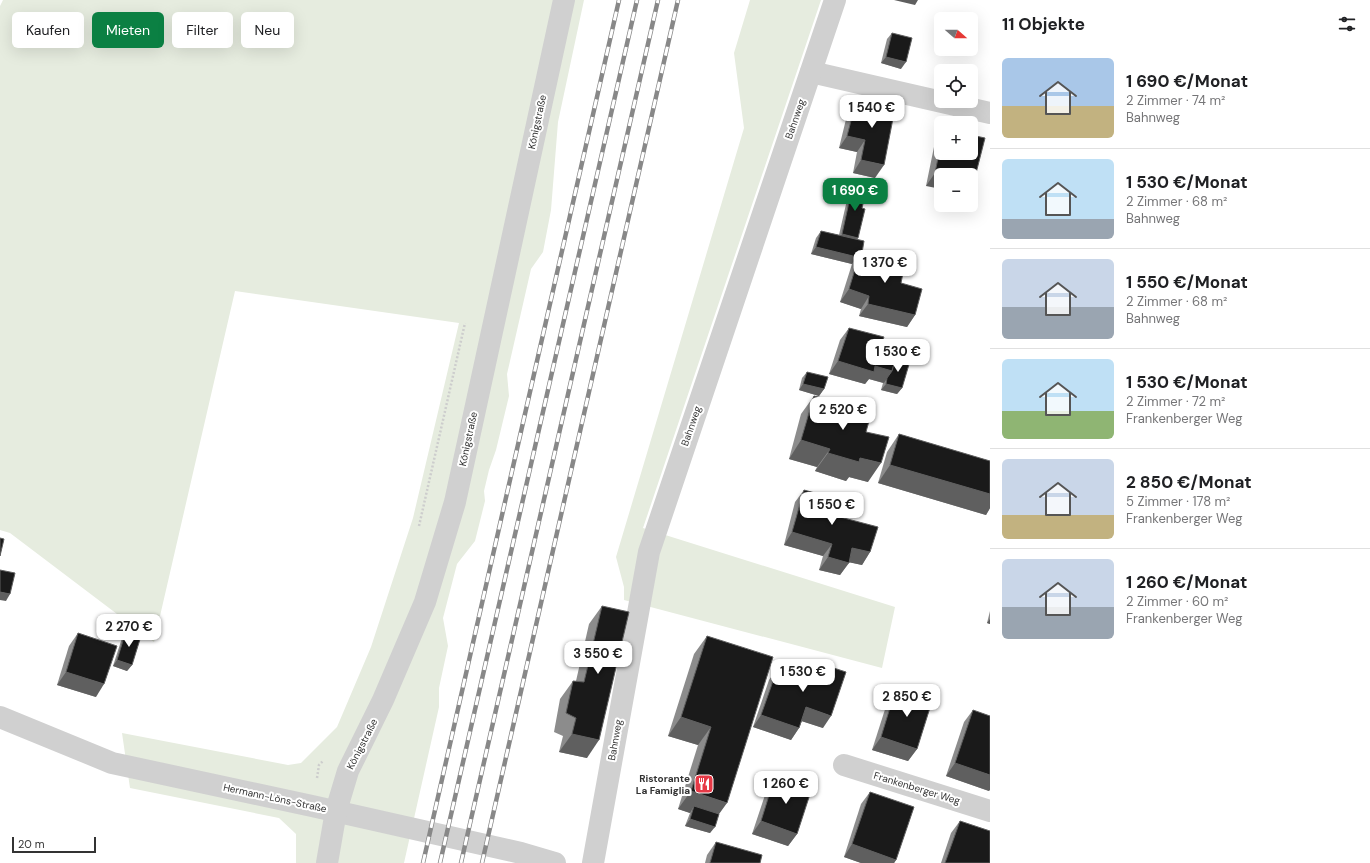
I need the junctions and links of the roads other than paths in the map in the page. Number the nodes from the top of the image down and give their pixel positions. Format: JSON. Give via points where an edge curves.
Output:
{"nodes":[{"id":1,"x":564,"y":0,"type":"edge"},
{"id":2,"x":835,"y":0,"type":"edge"},
{"id":3,"x":811,"y":72,"type":"junction"},
{"id":4,"x":990,"y":113,"type":"edge"},
{"id":5,"x":0,"y":717,"type":"edge"},
{"id":6,"x":844,"y":765,"type":"dead end"},
{"id":7,"x":336,"y":811,"type":"junction"},
{"id":8,"x":990,"y":811,"type":"edge"},
{"id":9,"x":327,"y":863,"type":"edge"},
{"id":10,"x":555,"y":863,"type":"edge"},
{"id":11,"x":593,"y":863,"type":"edge"}],
"edges":[{"from":1,"to":7,"type":"street","name":"Königstraße","via":[[454,502],[425,602],[383,700],[348,771]]},
{"from":2,"to":3,"type":"street","name":"Bahnweg"},
{"from":3,"to":4,"type":"street"},
{"from":3,"to":11,"type":"street","name":"Bahnweg","via":[[649,552]]},
{"from":5,"to":7,"type":"street","name":"Hermann-Löns-Straße","via":[[112,763]]},
{"from":6,"to":8,"type":"street","name":"Frankenberger Weg"},
{"from":7,"to":9,"type":"street","name":"Königstraße"},
{"from":7,"to":10,"type":"street","name":"Hermann-Löns-Straße"}]}
